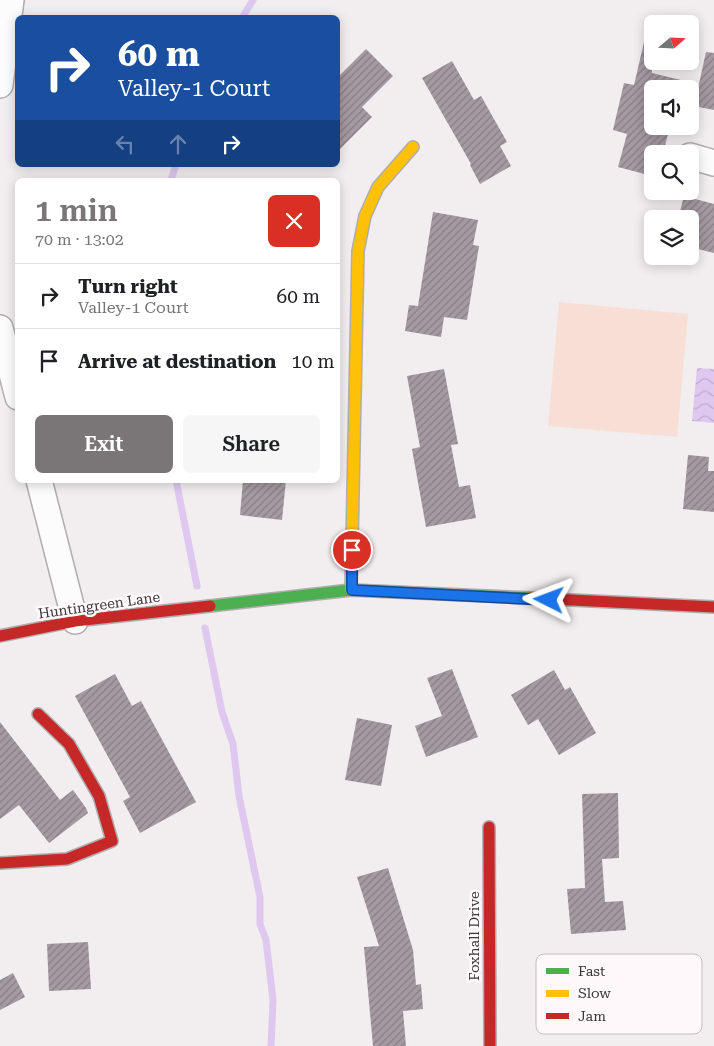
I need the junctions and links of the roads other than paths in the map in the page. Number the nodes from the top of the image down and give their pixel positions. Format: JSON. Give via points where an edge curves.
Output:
{"nodes":[{"id":1,"x":11,"y":0,"type":"edge"},
{"id":2,"x":0,"y":85,"type":"edge"},
{"id":3,"x":412,"y":147,"type":"dead end"},
{"id":4,"x":699,"y":159,"type":"edge"},
{"id":5,"x":714,"y":163,"type":"edge"},
{"id":6,"x":0,"y":328,"type":"edge"},
{"id":7,"x":15,"y":386,"type":"edge"},
{"id":8,"x":40,"y":483,"type":"edge"},
{"id":9,"x":352,"y":590,"type":"junction"},
{"id":10,"x":714,"y":607,"type":"edge"},
{"id":11,"x":75,"y":621,"type":"junction"},
{"id":12,"x":0,"y":636,"type":"edge"},
{"id":13,"x":38,"y":714,"type":"dead end"},
{"id":14,"x":489,"y":827,"type":"dead end"},
{"id":15,"x":0,"y":864,"type":"edge"},
{"id":16,"x":490,"y":1046,"type":"edge"}],
"edges":[{"from":1,"to":2,"type":"street"},
{"from":3,"to":9,"type":"street","via":[[378,187],[365,216],[358,251]]},
{"from":4,"to":5,"type":"street"},
{"from":6,"to":7,"type":"street"},
{"from":8,"to":11,"type":"street"},
{"from":9,"to":10,"type":"street","name":"Huntingreen Lane"},
{"from":9,"to":11,"type":"street","name":"Huntingreen Lane"},
{"from":11,"to":12,"type":"street","name":"Huntingreen Lane"},
{"from":13,"to":15,"type":"street","via":[[69,744],[99,796],[112,841],[68,859]]},
{"from":14,"to":16,"type":"street","name":"Foxhall Drive"}]}
